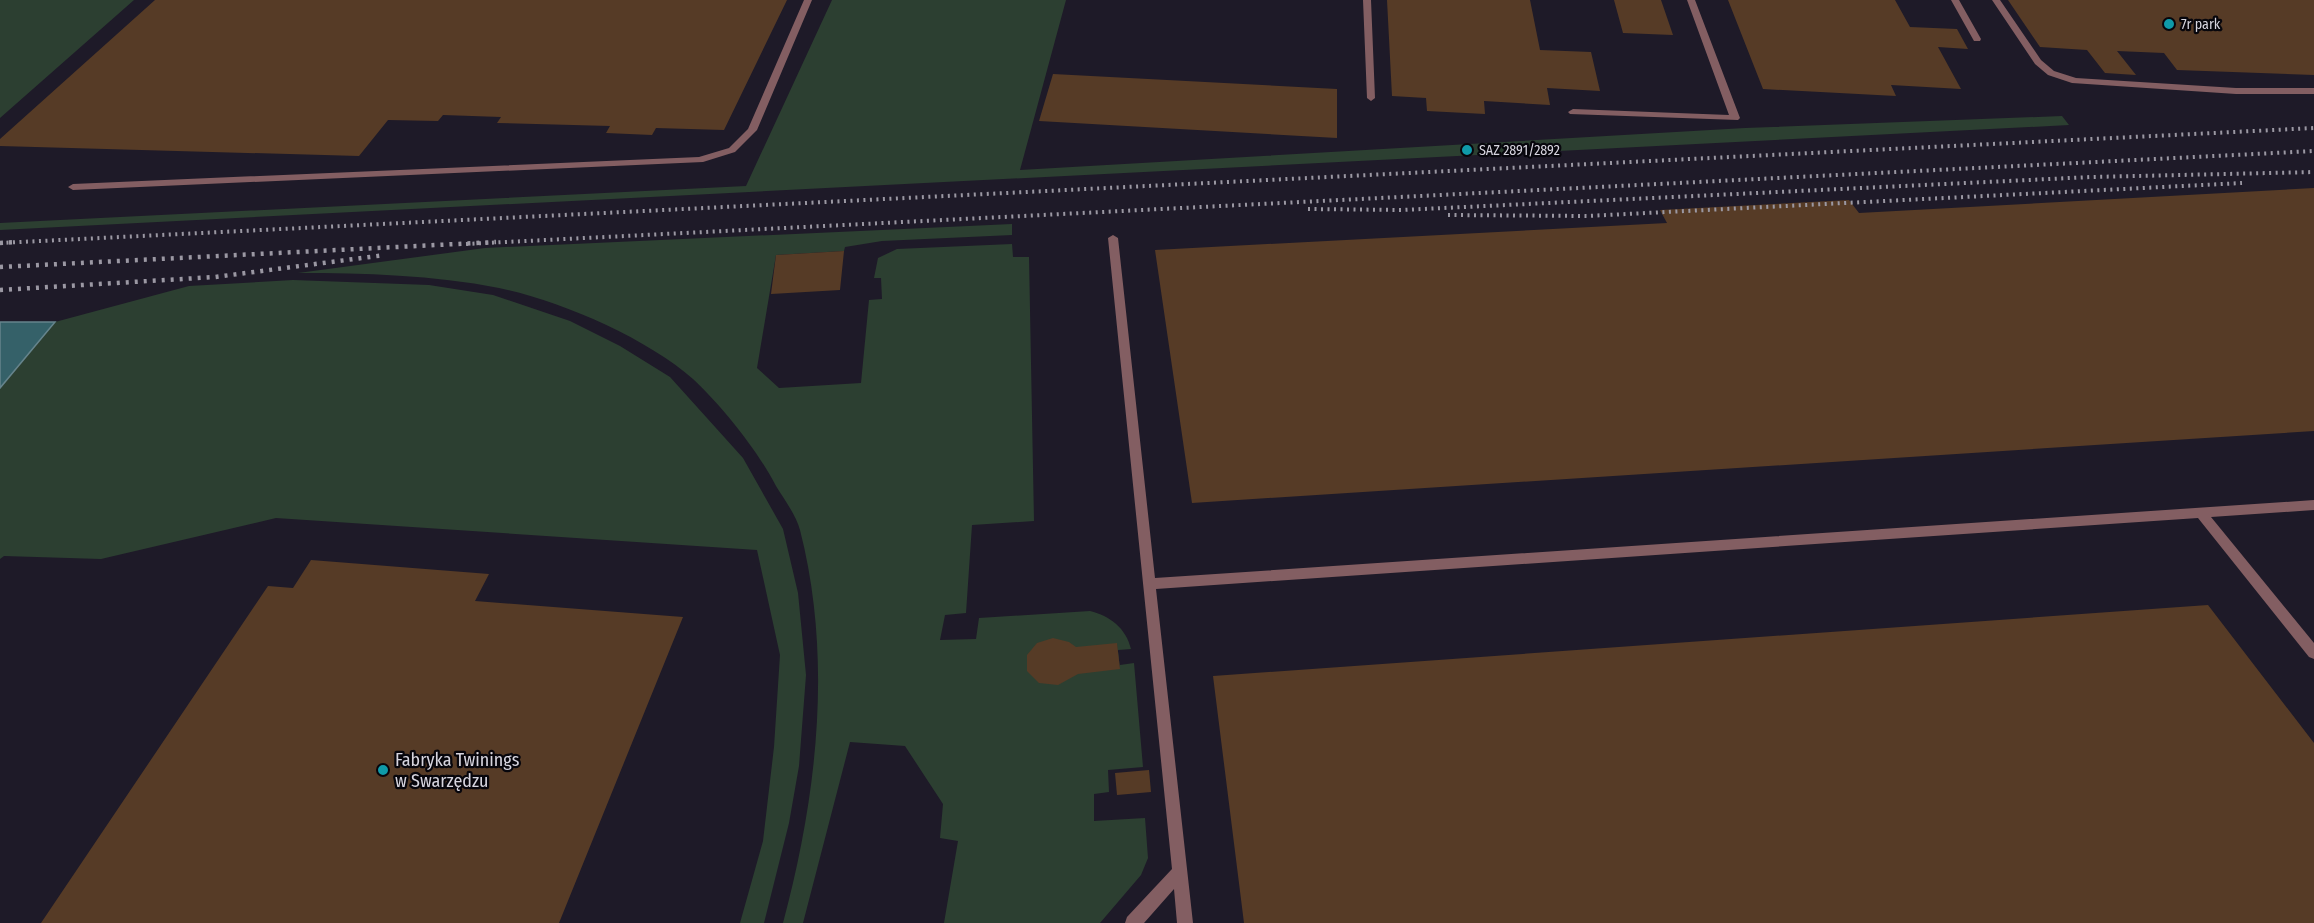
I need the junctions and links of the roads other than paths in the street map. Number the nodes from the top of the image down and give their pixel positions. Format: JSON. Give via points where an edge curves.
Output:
{"nodes":[{"id":1,"x":808,"y":0,"type":"edge"},
{"id":2,"x":1367,"y":0,"type":"edge"},
{"id":3,"x":1690,"y":0,"type":"edge"},
{"id":4,"x":1955,"y":0,"type":"edge"},
{"id":5,"x":1996,"y":0,"type":"edge"},
{"id":6,"x":1977,"y":39,"type":"dead end"},
{"id":7,"x":2314,"y":91,"type":"edge"},
{"id":8,"x":1371,"y":98,"type":"dead end"},
{"id":9,"x":1573,"y":112,"type":"dead end"},
{"id":10,"x":73,"y":187,"type":"dead end"},
{"id":11,"x":1113,"y":238,"type":"dead end"},
{"id":12,"x":2314,"y":505,"type":"edge"},
{"id":13,"x":2201,"y":513,"type":"junction"},
{"id":14,"x":1149,"y":584,"type":"junction"},
{"id":15,"x":2314,"y":653,"type":"edge"},
{"id":16,"x":1180,"y":871,"type":"junction"},
{"id":17,"x":1133,"y":923,"type":"edge"},
{"id":18,"x":1185,"y":923,"type":"edge"}],
"edges":[{"from":1,"to":10,"type":"lane","via":[[752,130],[732,150],[700,160]]},
{"from":2,"to":8,"type":"lane"},
{"from":3,"to":9,"type":"lane","via":[[1735,118]]},
{"from":4,"to":6,"type":"lane"},
{"from":5,"to":7,"type":"lane","via":[[2038,62],[2051,73],[2075,81],[2236,91]]},
{"from":11,"to":14,"type":"lane"},
{"from":12,"to":13,"type":"lane"},
{"from":13,"to":14,"type":"lane"},
{"from":13,"to":15,"type":"lane"},
{"from":14,"to":16,"type":"lane"},
{"from":16,"to":17,"type":"lane"},
{"from":16,"to":18,"type":"lane"}]}
